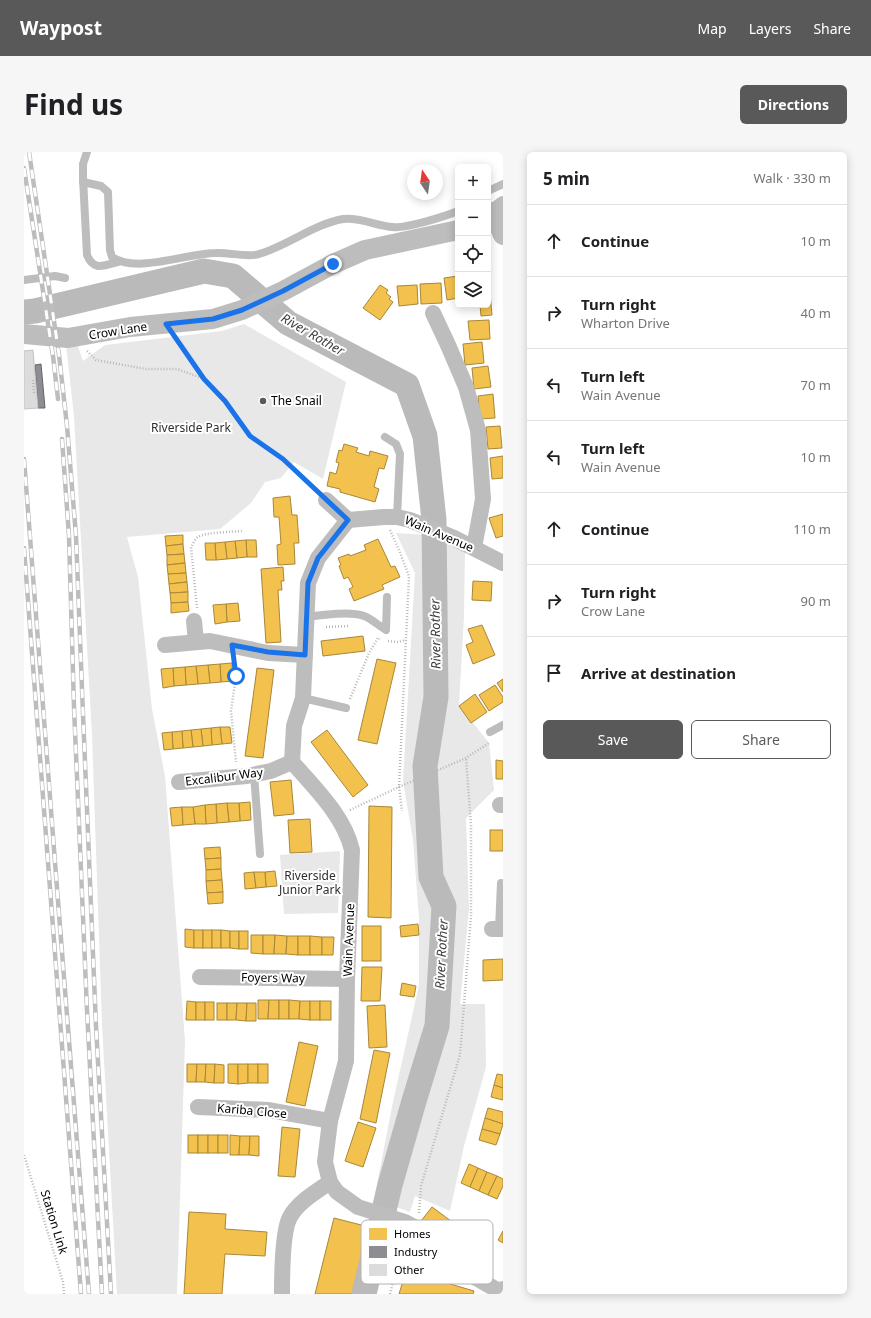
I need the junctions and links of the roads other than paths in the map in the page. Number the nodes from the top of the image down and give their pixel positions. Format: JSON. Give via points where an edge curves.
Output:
{"nodes":[{"id":1,"x":87,"y":152,"type":"edge"},
{"id":2,"x":83,"y":182,"type":"junction"},
{"id":3,"x":503,"y":184,"type":"edge"},
{"id":4,"x":491,"y":190,"type":"edge"},
{"id":5,"x":495,"y":210,"type":"edge"},
{"id":6,"x":455,"y":212,"type":"edge"},
{"id":7,"x":455,"y":231,"type":"edge"},
{"id":8,"x":503,"y":235,"type":"edge"},
{"id":9,"x":118,"y":262,"type":"junction"},
{"id":10,"x":64,"y":278,"type":"dead end"},
{"id":11,"x":24,"y":280,"type":"edge"},
{"id":12,"x":433,"y":313,"type":"dead end"},
{"id":13,"x":24,"y":334,"type":"edge"},
{"id":14,"x":385,"y":437,"type":"dead end"},
{"id":15,"x":326,"y":500,"type":"road end"},
{"id":16,"x":397,"y":518,"type":"junction"},
{"id":17,"x":348,"y":520,"type":"junction"},
{"id":18,"x":474,"y":548,"type":"junction"},
{"id":19,"x":503,"y":563,"type":"edge"},
{"id":20,"x":387,"y":597,"type":"dead end"},
{"id":21,"x":196,"y":616,"type":"road end"},
{"id":22,"x":306,"y":623,"type":"junction"},
{"id":23,"x":196,"y":642,"type":"junction"},
{"id":24,"x":165,"y":645,"type":"dead end"},
{"id":25,"x":305,"y":655,"type":"junction"},
{"id":26,"x":303,"y":698,"type":"junction"},
{"id":27,"x":346,"y":708,"type":"road end"},
{"id":28,"x":503,"y":725,"type":"edge"},
{"id":29,"x":490,"y":732,"type":"dead end"},
{"id":30,"x":292,"y":762,"type":"junction"},
{"id":31,"x":254,"y":774,"type":"junction"},
{"id":32,"x":179,"y":782,"type":"dead end"},
{"id":33,"x":260,"y":854,"type":"dead end"},
{"id":34,"x":501,"y":883,"type":"dead end"},
{"id":35,"x":498,"y":929,"type":"edge"},
{"id":36,"x":200,"y":977,"type":"dead end"},
{"id":37,"x":347,"y":980,"type":"junction"},
{"id":38,"x":198,"y":1107,"type":"dead end"},
{"id":39,"x":330,"y":1121,"type":"junction"},
{"id":40,"x":330,"y":1182,"type":"junction"},
{"id":41,"x":397,"y":1220,"type":"edge"},
{"id":42,"x":487,"y":1284,"type":"edge"},
{"id":43,"x":502,"y":1293,"type":"edge"},
{"id":44,"x":282,"y":1294,"type":"edge"}],
"edges":[{"from":1,"to":2,"type":"lane","via":[[83,164]]},
{"from":2,"to":9,"type":"lane","via":[[101,186],[108,192],[110,250],[112,257]]},
{"from":2,"to":9,"type":"lane","via":[[87,255],[90,262],[100,266]]},
{"from":3,"to":4,"type":"lane"},
{"from":5,"to":8,"type":"street"},
{"from":6,"to":9,"type":"lane","via":[[395,228],[344,219],[327,223],[256,255],[215,253],[138,264]]},
{"from":7,"to":13,"type":"street","name":"Crow Lane","via":[[365,250],[242,310],[213,319],[130,327],[78,337]]},
{"from":10,"to":11,"type":"lane","via":[[55,276]]},
{"from":12,"to":18,"type":"street","via":[[466,387],[478,430],[483,500]]},
{"from":14,"to":16,"type":"lane","via":[[396,444],[400,454]]},
{"from":15,"to":17,"type":"street"},
{"from":16,"to":17,"type":"street","name":"Wain Avenue"},
{"from":16,"to":18,"type":"street","name":"Wain Avenue","via":[[454,538]]},
{"from":17,"to":22,"type":"street","via":[[318,558],[308,583]]},
{"from":18,"to":19,"type":"street","name":"Wain Avenue"},
{"from":20,"to":22,"type":"lane","via":[[386,630],[364,616],[350,614],[322,615]]},
{"from":21,"to":23,"type":"street"},
{"from":22,"to":25,"type":"street"},
{"from":23,"to":24,"type":"street"},
{"from":23,"to":25,"type":"street","via":[[210,641],[268,652]]},
{"from":25,"to":26,"type":"street"},
{"from":26,"to":27,"type":"lane"},
{"from":26,"to":30,"type":"street","via":[[294,726]]},
{"from":28,"to":29,"type":"lane"},
{"from":30,"to":31,"type":"street","name":"Excalibur Way","via":[[271,771]]},
{"from":30,"to":37,"type":"street","name":"Wain Avenue","via":[[337,816],[350,841],[352,850]]},
{"from":31,"to":32,"type":"street","name":"Excalibur Way"},
{"from":31,"to":33,"type":"lane"},
{"from":34,"to":35,"type":"lane"},
{"from":36,"to":37,"type":"street","name":"Foyers Way"},
{"from":37,"to":39,"type":"street","name":"Wain Avenue","via":[[346,1061]]},
{"from":38,"to":39,"type":"street","name":"Kariba Close","via":[[268,1110]]},
{"from":39,"to":40,"type":"street","name":"Wain Avenue","via":[[325,1162]]},
{"from":40,"to":41,"type":"street","name":"Wain Avenue","via":[[338,1192],[358,1207]]},
{"from":40,"to":44,"type":"street","via":[[302,1202],[290,1216],[286,1227]]},
{"from":42,"to":43,"type":"street","name":"Wain Avenue"}]}
